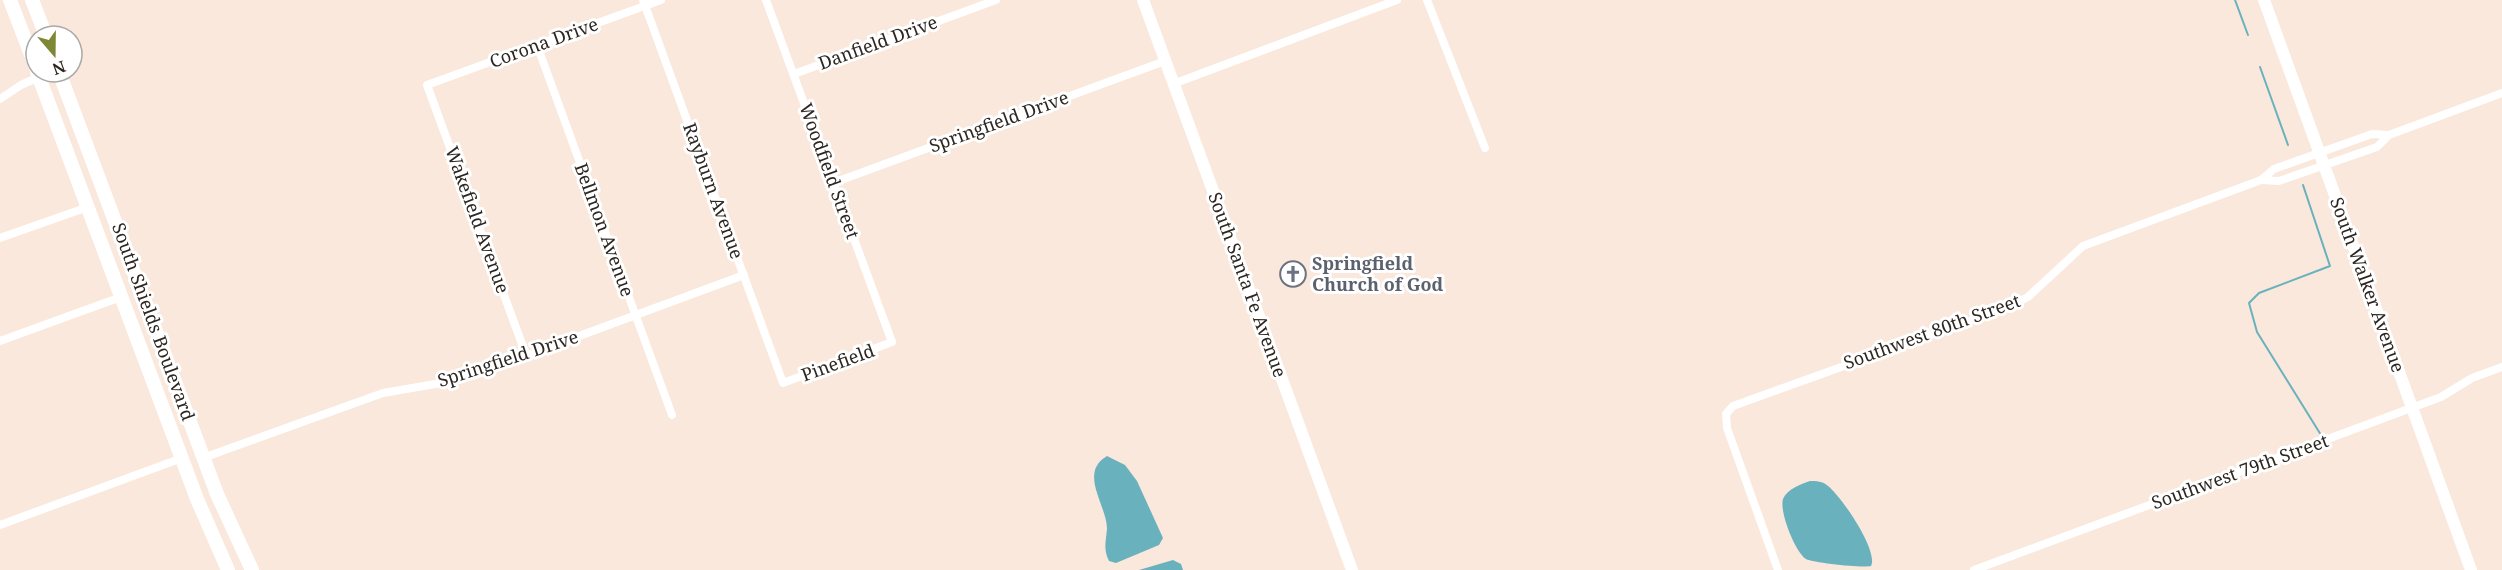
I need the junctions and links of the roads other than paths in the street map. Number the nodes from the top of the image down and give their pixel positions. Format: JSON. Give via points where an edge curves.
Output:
{"nodes":[{"id":1,"x":10,"y":0,"type":"edge"},
{"id":2,"x":33,"y":0,"type":"edge"},
{"id":3,"x":661,"y":0,"type":"edge"},
{"id":4,"x":766,"y":0,"type":"edge"},
{"id":5,"x":996,"y":0,"type":"edge"},
{"id":6,"x":1143,"y":0,"type":"edge"},
{"id":7,"x":1397,"y":0,"type":"edge"},
{"id":8,"x":1427,"y":0,"type":"edge"},
{"id":9,"x":2264,"y":0,"type":"edge"},
{"id":10,"x":644,"y":3,"type":"edge"},
{"id":11,"x":42,"y":24,"type":"edge"},
{"id":12,"x":24,"y":36,"type":"edge"},
{"id":13,"x":537,"y":45,"type":"junction"},
{"id":14,"x":1166,"y":61,"type":"junction"},
{"id":15,"x":794,"y":74,"type":"junction"},
{"id":16,"x":24,"y":83,"type":"edge"},
{"id":17,"x":42,"y":84,"type":"edge"},
{"id":18,"x":63,"y":84,"type":"edge"},
{"id":19,"x":1173,"y":84,"type":"junction"},
{"id":20,"x":427,"y":85,"type":"joint"},
{"id":21,"x":2502,"y":93,"type":"edge"},
{"id":22,"x":0,"y":99,"type":"edge"},
{"id":23,"x":2389,"y":135,"type":"junction"},
{"id":24,"x":1485,"y":148,"type":"dead end"},
{"id":25,"x":2319,"y":152,"type":"junction"},
{"id":26,"x":93,"y":163,"type":"junction"},
{"id":27,"x":2324,"y":165,"type":"junction"},
{"id":28,"x":74,"y":170,"type":"junction"},
{"id":29,"x":2262,"y":180,"type":"junction"},
{"id":30,"x":833,"y":183,"type":"junction"},
{"id":31,"x":88,"y":207,"type":"junction"},
{"id":32,"x":0,"y":238,"type":"edge"},
{"id":33,"x":744,"y":275,"type":"junction"},
{"id":34,"x":121,"y":297,"type":"junction"},
{"id":35,"x":635,"y":316,"type":"junction"},
{"id":36,"x":0,"y":341,"type":"edge"},
{"id":37,"x":892,"y":342,"type":"joint"},
{"id":38,"x":526,"y":355,"type":"junction"},
{"id":39,"x":2502,"y":367,"type":"edge"},
{"id":40,"x":783,"y":383,"type":"joint"},
{"id":41,"x":2411,"y":409,"type":"junction"},
{"id":42,"x":672,"y":415,"type":"dead end"},
{"id":43,"x":182,"y":458,"type":"junction"},
{"id":44,"x":203,"y":458,"type":"junction"},
{"id":45,"x":0,"y":525,"type":"edge"},
{"id":46,"x":228,"y":570,"type":"edge"},
{"id":47,"x":252,"y":570,"type":"edge"},
{"id":48,"x":1352,"y":570,"type":"edge"},
{"id":49,"x":1778,"y":570,"type":"edge"},
{"id":50,"x":1974,"y":570,"type":"edge"},
{"id":51,"x":2471,"y":570,"type":"edge"}],
"edges":[{"from":1,"to":12,"type":"main road","name":"South Shields Boulevard"},
{"from":2,"to":11,"type":"main road"},
{"from":3,"to":10,"type":"street","name":"Corona Drive"},
{"from":4,"to":15,"type":"street","name":"Woodfield Street"},
{"from":5,"to":15,"type":"street","name":"Danfield Drive"},
{"from":6,"to":14,"type":"main road","name":"South Santa Fe Avenue"},
{"from":7,"to":19,"type":"street"},
{"from":8,"to":24,"type":"street"},
{"from":9,"to":25,"type":"main road","name":"South Walker Avenue"},
{"from":10,"to":13,"type":"street","name":"Corona Drive"},
{"from":10,"to":33,"type":"street","name":"Rayburn Avenue"},
{"from":13,"to":20,"type":"street","name":"Corona Drive"},
{"from":13,"to":35,"type":"street","name":"Bellmon Avenue"},
{"from":14,"to":19,"type":"main road","name":"South Santa Fe Avenue"},
{"from":14,"to":30,"type":"street","name":"Springfield Drive"},
{"from":15,"to":30,"type":"street","name":"Woodfield Street"},
{"from":16,"to":22,"type":"street"},
{"from":17,"to":28,"type":"main road","name":"South Shields Boulevard"},
{"from":18,"to":26,"type":"main road","name":"South Shields Boulevard"},
{"from":19,"to":48,"type":"main road","name":"South Santa Fe Avenue"},
{"from":20,"to":38,"type":"street","name":"Wakefield Avenue"},
{"from":21,"to":23,"type":"street","name":"Southwest 80th Street"},
{"from":23,"to":25,"type":"street","name":"Southwest 80th Street","via":[[2372,134]]},
{"from":23,"to":27,"type":"street","name":"Southwest 80th Street","via":[[2377,147]]},
{"from":25,"to":27,"type":"main road","name":"South Walker Avenue"},
{"from":25,"to":29,"type":"street","name":"Southwest 80th Street","via":[[2274,169]]},
{"from":26,"to":28,"type":"main road"},
{"from":26,"to":44,"type":"main road","name":"South Shields Boulevard"},
{"from":27,"to":29,"type":"street","name":"Southwest 80th Street","via":[[2279,181]]},
{"from":27,"to":41,"type":"main road","name":"South Walker Avenue"},
{"from":28,"to":31,"type":"main road","name":"South Shields Boulevard"},
{"from":29,"to":49,"type":"street","name":"Southwest 80th Street","via":[[2083,246],[2028,297],[2011,306],[1733,406],[1726,414],[1727,428]]},
{"from":30,"to":37,"type":"street","name":"Woodfield Street"},
{"from":31,"to":32,"type":"street"},
{"from":31,"to":34,"type":"main road","name":"South Shields Boulevard"},
{"from":33,"to":35,"type":"street","name":"Springfield Drive"},
{"from":33,"to":40,"type":"street","name":"Rayburn Avenue"},
{"from":34,"to":36,"type":"street"},
{"from":34,"to":43,"type":"main road","name":"South Shields Boulevard"},
{"from":35,"to":38,"type":"street","name":"Springfield Drive"},
{"from":35,"to":42,"type":"street","name":"Bellmon Avenue"},
{"from":37,"to":40,"type":"street","name":"Pinefield"},
{"from":38,"to":44,"type":"street","name":"Springfield Drive","via":[[447,382],[375,395]]},
{"from":39,"to":41,"type":"street","name":"Southwest 79th Street"},
{"from":41,"to":50,"type":"street","name":"Southwest 79th Street"},
{"from":41,"to":51,"type":"main road","name":"South Walker Avenue"},
{"from":43,"to":44,"type":"main road"},
{"from":43,"to":45,"type":"street"},
{"from":43,"to":46,"type":"main road","name":"South Shields Boulevard"},
{"from":44,"to":47,"type":"main road","name":"South Shields Boulevard"}]}
